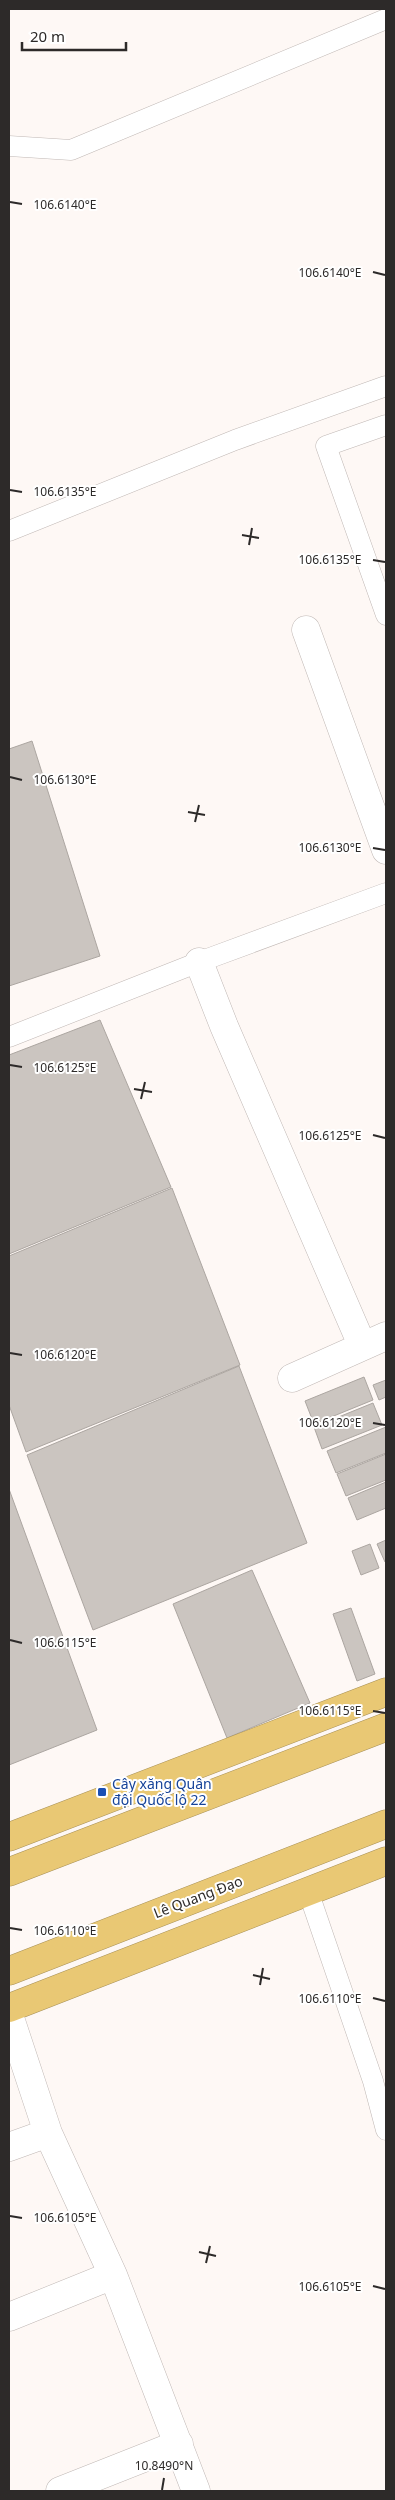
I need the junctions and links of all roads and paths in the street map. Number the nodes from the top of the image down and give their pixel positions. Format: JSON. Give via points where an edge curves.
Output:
{"nodes":[{"id":1,"x":386,"y":19,"type":"edge"},
{"id":2,"x":9,"y":146,"type":"edge"},
{"id":3,"x":386,"y":386,"type":"edge"},
{"id":4,"x":386,"y":425,"type":"edge"},
{"id":5,"x":9,"y":531,"type":"edge"},
{"id":6,"x":386,"y":615,"type":"edge"},
{"id":7,"x":306,"y":630,"type":"dead end"},
{"id":8,"x":386,"y":850,"type":"edge"},
{"id":9,"x":386,"y":893,"type":"edge"},
{"id":10,"x":200,"y":962,"type":"junction"},
{"id":11,"x":9,"y":1037,"type":"edge"},
{"id":12,"x":374,"y":1340,"type":"edge"},
{"id":13,"x":292,"y":1378,"type":"dead end"},
{"id":14,"x":386,"y":1692,"type":"edge"},
{"id":15,"x":386,"y":1727,"type":"edge"},
{"id":16,"x":386,"y":1824,"type":"edge"},
{"id":17,"x":9,"y":1837,"type":"edge"},
{"id":18,"x":386,"y":1861,"type":"edge"},
{"id":19,"x":9,"y":1872,"type":"edge"},
{"id":20,"x":308,"y":1891,"type":"junction"},
{"id":21,"x":9,"y":1971,"type":"edge"},
{"id":22,"x":9,"y":2008,"type":"edge"},
{"id":23,"x":9,"y":2015,"type":"edge"},
{"id":24,"x":386,"y":2130,"type":"edge"},
{"id":25,"x":48,"y":2133,"type":"junction"},
{"id":26,"x":9,"y":2147,"type":"edge"},
{"id":27,"x":112,"y":2275,"type":"junction"},
{"id":28,"x":9,"y":2317,"type":"edge"},
{"id":29,"x":179,"y":2444,"type":"junction"},
{"id":30,"x":60,"y":2491,"type":"edge"},
{"id":31,"x":196,"y":2491,"type":"edge"}],
"edges":[{"from":1,"to":2,"type":"lane","via":[[71,150]]},
{"from":3,"to":5,"type":"lane","via":[[235,440]]},
{"from":4,"to":6,"type":"lane","via":[[326,446]]},
{"from":7,"to":8,"type":"street"},
{"from":9,"to":10,"type":"lane"},
{"from":10,"to":11,"type":"lane"},
{"from":10,"to":12,"type":"street","via":[[224,1026]]},
{"from":12,"to":13,"type":"street"},
{"from":14,"to":17,"type":"highway"},
{"from":15,"to":19,"type":"highway"},
{"from":16,"to":21,"type":"highway","name":"Lê Quang Đạo"},
{"from":18,"to":20,"type":"highway"},
{"from":20,"to":22,"type":"highway"},
{"from":20,"to":24,"type":"lane","via":[[373,2081]]},
{"from":23,"to":25,"type":"street"},
{"from":25,"to":26,"type":"street"},
{"from":25,"to":27,"type":"street"},
{"from":27,"to":28,"type":"street"},
{"from":27,"to":29,"type":"street"},
{"from":29,"to":30,"type":"street"},
{"from":29,"to":31,"type":"street"}]}
